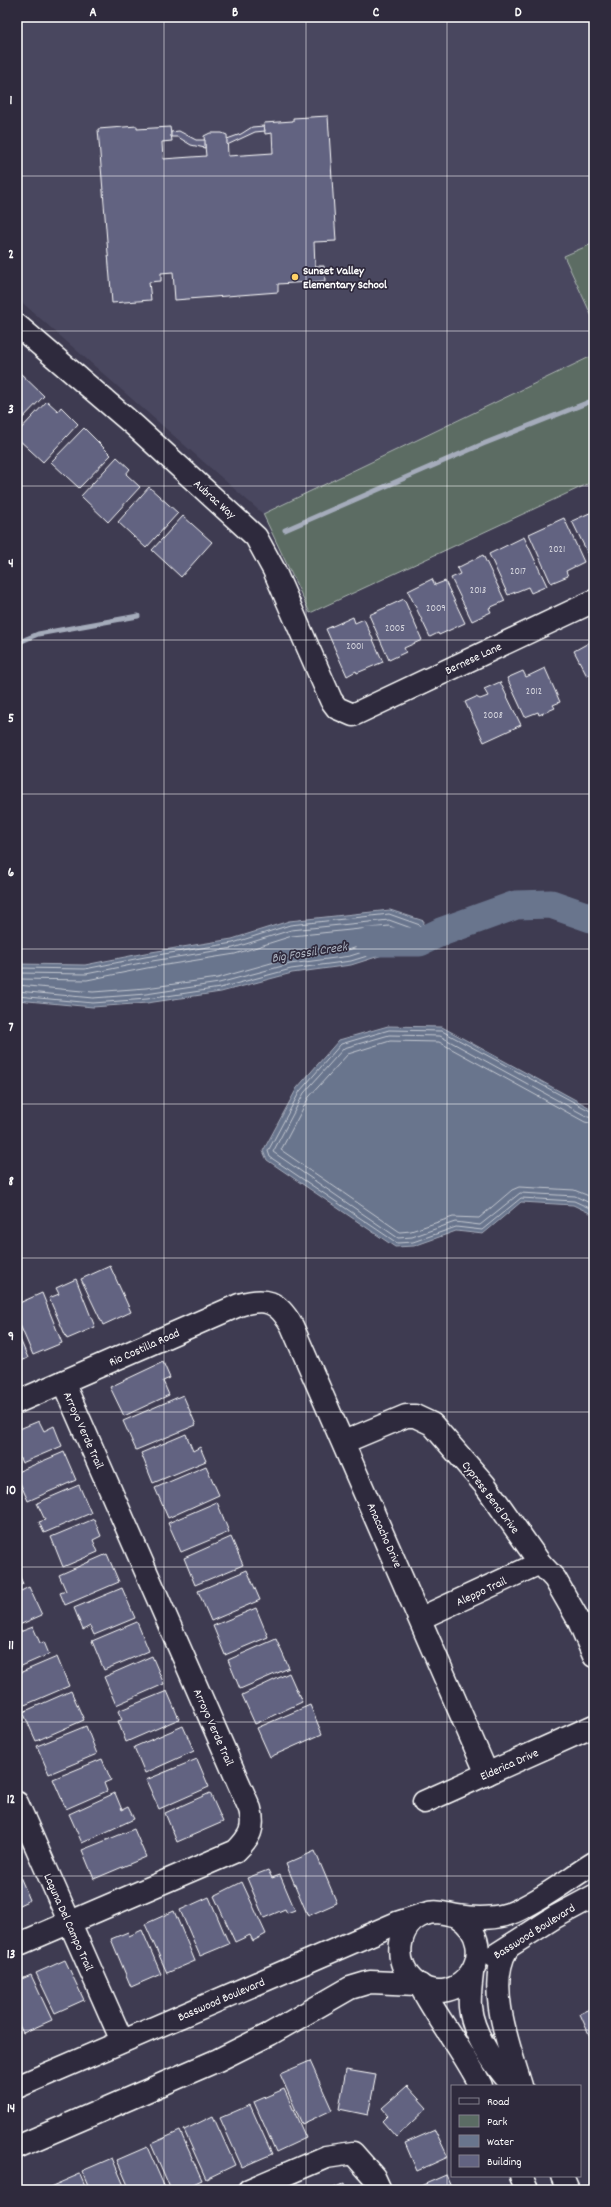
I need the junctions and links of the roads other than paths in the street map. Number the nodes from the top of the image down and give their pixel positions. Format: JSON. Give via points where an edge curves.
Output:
{"nodes":[{"id":1,"x":17,"y":325,"type":"edge"},
{"id":2,"x":594,"y":601,"type":"edge"},
{"id":3,"x":353,"y":715,"type":"joint"},
{"id":4,"x":272,"y":1303,"type":"joint"},
{"id":5,"x":63,"y":1382,"type":"junction"},
{"id":6,"x":17,"y":1402,"type":"edge"},
{"id":7,"x":344,"y":1442,"type":"junction"},
{"id":8,"x":540,"y":1563,"type":"junction"},
{"id":9,"x":421,"y":1618,"type":"junction"},
{"id":10,"x":594,"y":1656,"type":"edge"},
{"id":11,"x":594,"y":1726,"type":"edge"},
{"id":12,"x":487,"y":1774,"type":"junction"},
{"id":13,"x":424,"y":1802,"type":"dead end"},
{"id":14,"x":17,"y":1803,"type":"edge"},
{"id":15,"x":594,"y":1863,"type":"edge"},
{"id":16,"x":594,"y":1896,"type":"edge"},
{"id":17,"x":426,"y":1914,"type":"junction"},
{"id":18,"x":457,"y":1916,"type":"junction"},
{"id":19,"x":69,"y":1922,"type":"junction"},
{"id":20,"x":17,"y":1945,"type":"edge"},
{"id":21,"x":507,"y":1949,"type":"junction"},
{"id":22,"x":473,"y":1970,"type":"junction"},
{"id":23,"x":418,"y":1985,"type":"junction"},
{"id":24,"x":122,"y":2041,"type":"junction"},
{"id":25,"x":480,"y":2085,"type":"edge"},
{"id":26,"x":512,"y":2085,"type":"edge"},
{"id":27,"x":521,"y":2085,"type":"edge"},
{"id":28,"x":17,"y":2086,"type":"edge"},
{"id":29,"x":17,"y":2147,"type":"edge"},
{"id":30,"x":521,"y":2177,"type":"edge"},
{"id":31,"x":562,"y":2177,"type":"edge"},
{"id":32,"x":249,"y":2190,"type":"edge"},
{"id":33,"x":380,"y":2190,"type":"edge"},
{"id":34,"x":527,"y":2190,"type":"edge"},
{"id":35,"x":568,"y":2190,"type":"edge"}],
"edges":[{"from":1,"to":3,"type":"street","name":"Aubrac Way","via":[[135,426],[256,537],[274,570],[331,700],[337,708]]},
{"from":2,"to":3,"type":"street","name":"Bernese Lane"},
{"from":4,"to":5,"type":"street","name":"Rio Costilla Road","via":[[261,1300],[239,1305]]},
{"from":4,"to":7,"type":"street","name":"Anacacho Drive","via":[[286,1315],[292,1326]]},
{"from":5,"to":6,"type":"street","name":"Rio Costilla Road"},
{"from":5,"to":19,"type":"street","name":"Arroyo Verde Trail","via":[[247,1802],[252,1819],[252,1830],[236,1851]]},
{"from":7,"to":8,"type":"street","name":"Cypress Bend Drive","via":[[406,1416],[415,1416],[432,1424],[484,1485]]},
{"from":7,"to":9,"type":"street","name":"Anacacho Drive"},
{"from":8,"to":9,"type":"street","name":"Aleppo Trail"},
{"from":8,"to":10,"type":"street","name":"Cypress Bend Drive","via":[[555,1579],[578,1619]]},
{"from":9,"to":12,"type":"street","name":"Anacacho Drive"},
{"from":11,"to":12,"type":"street","name":"Elderica Drive"},
{"from":12,"to":13,"type":"street","name":"Elderica Drive"},
{"from":14,"to":19,"type":"street","name":"Laguna Del Campo Trail"},
{"from":15,"to":18,"type":"street","name":"Basswood Boulevard","via":[[514,1912],[497,1917]]},
{"from":16,"to":21,"type":"street","name":"Basswood Boulevard","via":[[555,1917]]},
{"from":17,"to":18,"type":"street","via":[[436,1912]]},
{"from":17,"to":23,"type":"street","via":[[418,1917],[407,1928],[399,1950],[406,1973]]},
{"from":17,"to":24,"type":"street","name":"Basswood Boulevard","via":[[397,1923]]},
{"from":18,"to":22,"type":"street","via":[[468,1924],[478,1942],[478,1954]]},
{"from":19,"to":20,"type":"street","name":"Arroyo Verde Trail"},
{"from":19,"to":24,"type":"street","name":"Laguna Del Campo Trail"},
{"from":21,"to":22,"type":"street","name":"Basswood Boulevard"},
{"from":21,"to":27,"type":"street","via":[[500,1968],[501,2010],[504,2031]]},
{"from":22,"to":23,"type":"street","via":[[461,1984],[446,1990],[431,1990]]},
{"from":22,"to":26,"type":"street","via":[[470,1997],[474,2024]]},
{"from":23,"to":25,"type":"street","via":[[432,2010],[458,2044]]},
{"from":23,"to":29,"type":"street","via":[[370,1982],[350,1988],[270,2034],[218,2060]]},
{"from":24,"to":28,"type":"street","name":"Basswood Boulevard"},
{"from":30,"to":34,"type":"street"},
{"from":31,"to":35,"type":"street"},
{"from":32,"to":33,"type":"street","via":[[326,2157],[353,2153],[374,2177]]}]}
